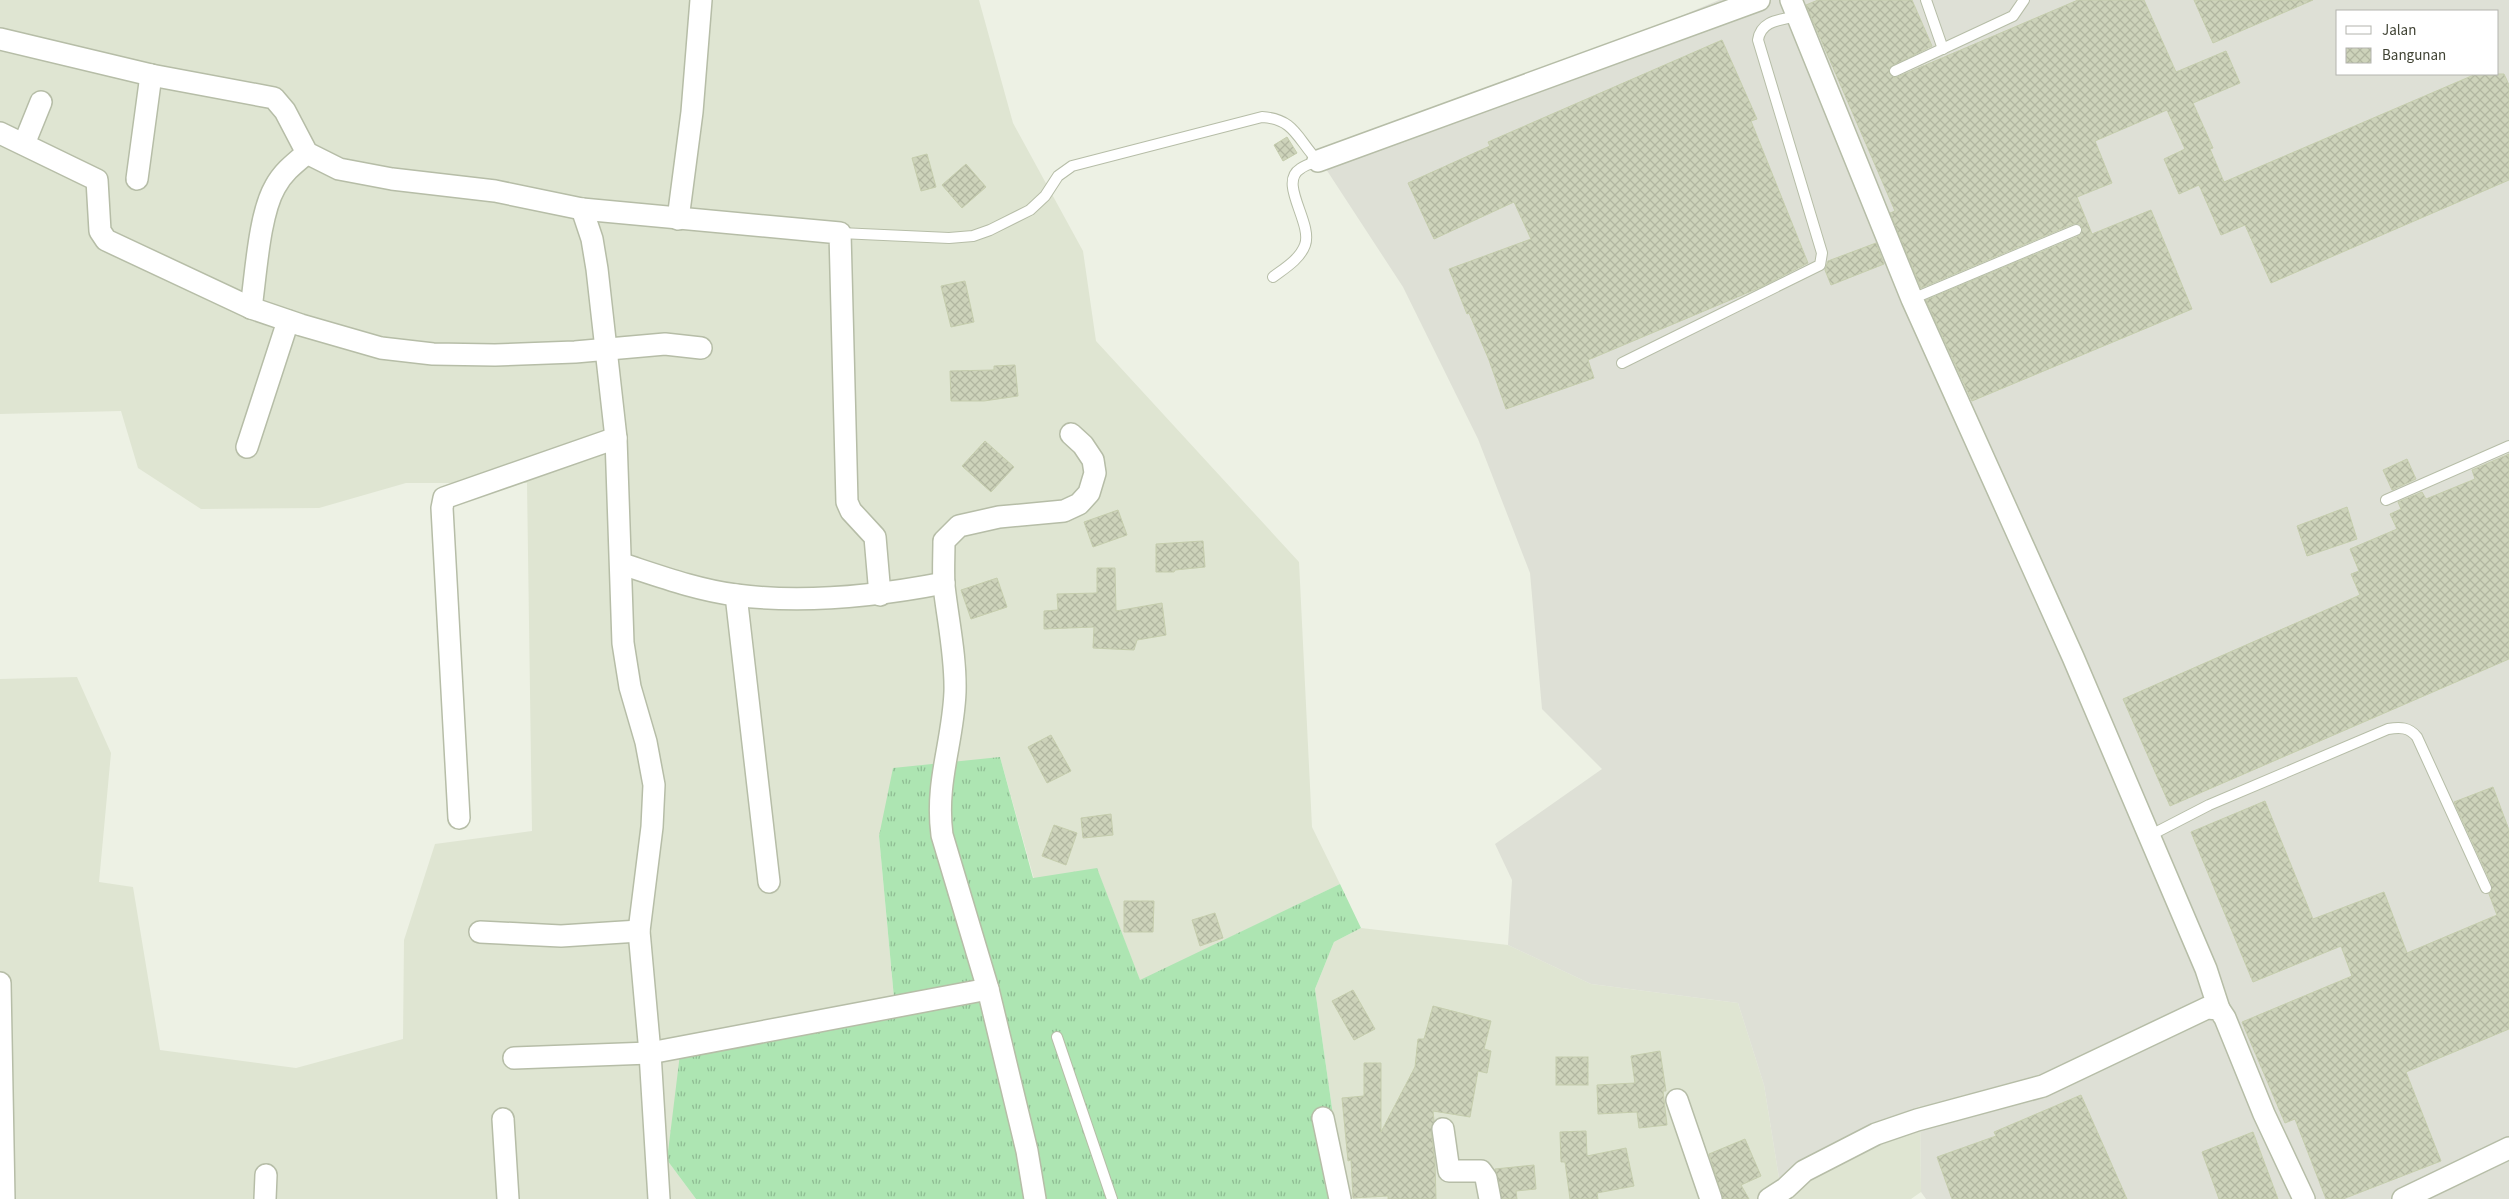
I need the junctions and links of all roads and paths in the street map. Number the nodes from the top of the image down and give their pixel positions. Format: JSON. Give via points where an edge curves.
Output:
{"nodes":[{"id":1,"x":701,"y":0,"type":"edge"},
{"id":2,"x":1759,"y":0,"type":"edge"},
{"id":3,"x":1926,"y":0,"type":"edge"},
{"id":4,"x":2024,"y":0,"type":"edge"},
{"id":5,"x":1794,"y":8,"type":"edge"},
{"id":6,"x":0,"y":40,"type":"edge"},
{"id":7,"x":1943,"y":49,"type":"junction"},
{"id":8,"x":1895,"y":71,"type":"dead end"},
{"id":9,"x":151,"y":75,"type":"junction"},
{"id":10,"x":41,"y":102,"type":"dead end"},
{"id":11,"x":0,"y":133,"type":"edge"},
{"id":12,"x":24,"y":144,"type":"junction"},
{"id":13,"x":307,"y":153,"type":"junction"},
{"id":14,"x":1318,"y":161,"type":"junction"},
{"id":15,"x":137,"y":179,"type":"dead end"},
{"id":16,"x":582,"y":209,"type":"junction"},
{"id":17,"x":678,"y":219,"type":"junction"},
{"id":18,"x":2076,"y":230,"type":"dead end"},
{"id":19,"x":840,"y":232,"type":"junction"},
{"id":20,"x":1273,"y":277,"type":"dead end"},
{"id":21,"x":1912,"y":299,"type":"junction"},
{"id":22,"x":251,"y":308,"type":"junction"},
{"id":23,"x":288,"y":321,"type":"junction"},
{"id":24,"x":606,"y":348,"type":"junction"},
{"id":25,"x":701,"y":348,"type":"dead end"},
{"id":26,"x":1622,"y":363,"type":"dead end"},
{"id":27,"x":1071,"y":434,"type":"dead end"},
{"id":28,"x":616,"y":438,"type":"junction"},
{"id":29,"x":2509,"y":446,"type":"edge"},
{"id":30,"x":247,"y":447,"type":"dead end"},
{"id":31,"x":2386,"y":500,"type":"dead end"},
{"id":32,"x":622,"y":564,"type":"junction"},
{"id":33,"x":944,"y":583,"type":"junction"},
{"id":34,"x":736,"y":595,"type":"junction"},
{"id":35,"x":880,"y":595,"type":"junction"},
{"id":36,"x":459,"y":818,"type":"dead end"},
{"id":37,"x":2149,"y":836,"type":"junction"},
{"id":38,"x":769,"y":882,"type":"dead end"},
{"id":39,"x":2486,"y":888,"type":"dead end"},
{"id":40,"x":639,"y":931,"type":"junction"},
{"id":41,"x":480,"y":932,"type":"dead end"},
{"id":42,"x":0,"y":982,"type":"edge"},
{"id":43,"x":988,"y":989,"type":"junction"},
{"id":44,"x":2219,"y":1009,"type":"junction"},
{"id":45,"x":1057,"y":1037,"type":"dead end"},
{"id":46,"x":650,"y":1053,"type":"junction"},
{"id":47,"x":514,"y":1058,"type":"dead end"},
{"id":48,"x":1677,"y":1100,"type":"dead end"},
{"id":49,"x":1323,"y":1118,"type":"dead end"},
{"id":50,"x":503,"y":1119,"type":"dead end"},
{"id":51,"x":1443,"y":1130,"type":"dead end"},
{"id":52,"x":2509,"y":1148,"type":"edge"},
{"id":53,"x":266,"y":1175,"type":"dead end"},
{"id":54,"x":4,"y":1199,"type":"edge"},
{"id":55,"x":265,"y":1199,"type":"edge"},
{"id":56,"x":508,"y":1199,"type":"edge"},
{"id":57,"x":659,"y":1199,"type":"edge"},
{"id":58,"x":1035,"y":1199,"type":"edge"},
{"id":59,"x":1112,"y":1199,"type":"edge"},
{"id":60,"x":1340,"y":1199,"type":"edge"},
{"id":61,"x":1490,"y":1199,"type":"edge"},
{"id":62,"x":1711,"y":1199,"type":"edge"},
{"id":63,"x":1769,"y":1199,"type":"edge"},
{"id":64,"x":2304,"y":1199,"type":"edge"},
{"id":65,"x":2403,"y":1199,"type":"edge"}],
"edges":[{"from":1,"to":17,"type":"street","via":[[692,112]]},
{"from":2,"to":14,"type":"street"},
{"from":3,"to":7,"type":"lane"},
{"from":4,"to":7,"type":"lane","via":[[2013,16]]},
{"from":5,"to":21,"type":"street"},
{"from":5,"to":26,"type":"lane","via":[[1765,24],[1759,31],[1758,40],[1822,252],[1820,265]]},
{"from":6,"to":9,"type":"street"},
{"from":7,"to":8,"type":"lane"},
{"from":9,"to":13,"type":"street","via":[[274,98],[285,111]]},
{"from":9,"to":15,"type":"street"},
{"from":10,"to":12,"type":"street"},
{"from":11,"to":12,"type":"street"},
{"from":12,"to":22,"type":"street","via":[[97,180],[100,232],[106,240]]},
{"from":13,"to":16,"type":"street","via":[[339,169],[392,179],[495,191]]},
{"from":13,"to":22,"type":"street","via":[[286,171],[274,188],[265,218]]},
{"from":14,"to":19,"type":"lane","via":[[1286,122],[1262,116],[1072,166],[1058,176],[1045,196],[1030,210],[972,236],[949,238]]},
{"from":14,"to":20,"type":"lane","via":[[1296,172],[1293,182],[1293,192],[1305,224],[1306,244],[1299,257]]},
{"from":16,"to":17,"type":"street"},
{"from":16,"to":24,"type":"street","via":[[592,238]]},
{"from":17,"to":19,"type":"street"},
{"from":18,"to":21,"type":"lane"},
{"from":19,"to":35,"type":"street","via":[[847,502],[875,537]]},
{"from":21,"to":37,"type":"street","via":[[2073,657]]},
{"from":22,"to":23,"type":"street"},
{"from":23,"to":24,"type":"street","via":[[381,348],[432,354],[495,355]]},
{"from":23,"to":30,"type":"street"},
{"from":24,"to":25,"type":"street","via":[[665,344]]},
{"from":24,"to":28,"type":"street"},
{"from":27,"to":33,"type":"street","via":[[1093,460],[1094,473],[1089,493],[1079,504],[1064,511],[999,517],[959,526],[944,541]]},
{"from":28,"to":32,"type":"street"},
{"from":28,"to":36,"type":"street","via":[[444,498]]},
{"from":29,"to":31,"type":"lane"},
{"from":32,"to":34,"type":"street","via":[[689,585]]},
{"from":32,"to":40,"type":"street","via":[[623,643],[630,687],[654,785]]},
{"from":33,"to":35,"type":"street"},
{"from":33,"to":43,"type":"street","via":[[955,676],[954,711],[939,810],[942,835]]},
{"from":34,"to":35,"type":"street","via":[[791,598]]},
{"from":34,"to":38,"type":"street"},
{"from":37,"to":39,"type":"lane","via":[[2208,805],[2388,729],[2401,727],[2412,730],[2418,737]]},
{"from":37,"to":44,"type":"street","via":[[2206,969]]},
{"from":40,"to":41,"type":"street","via":[[560,936]]},
{"from":40,"to":46,"type":"street"},
{"from":42,"to":54,"type":"street"},
{"from":43,"to":46,"type":"street"},
{"from":43,"to":58,"type":"street"},
{"from":44,"to":63,"type":"street","via":[[2207,1008],[2197,1012],[2043,1086],[1876,1134],[1804,1170]]},
{"from":44,"to":64,"type":"street"},
{"from":45,"to":59,"type":"lane"},
{"from":46,"to":47,"type":"street"},
{"from":46,"to":57,"type":"street"},
{"from":48,"to":62,"type":"street"},
{"from":49,"to":60,"type":"street"},
{"from":50,"to":56,"type":"street"},
{"from":51,"to":61,"type":"street","via":[[1449,1171],[1481,1171],[1486,1178]]},
{"from":52,"to":65,"type":"street"},
{"from":53,"to":55,"type":"street"}]}
